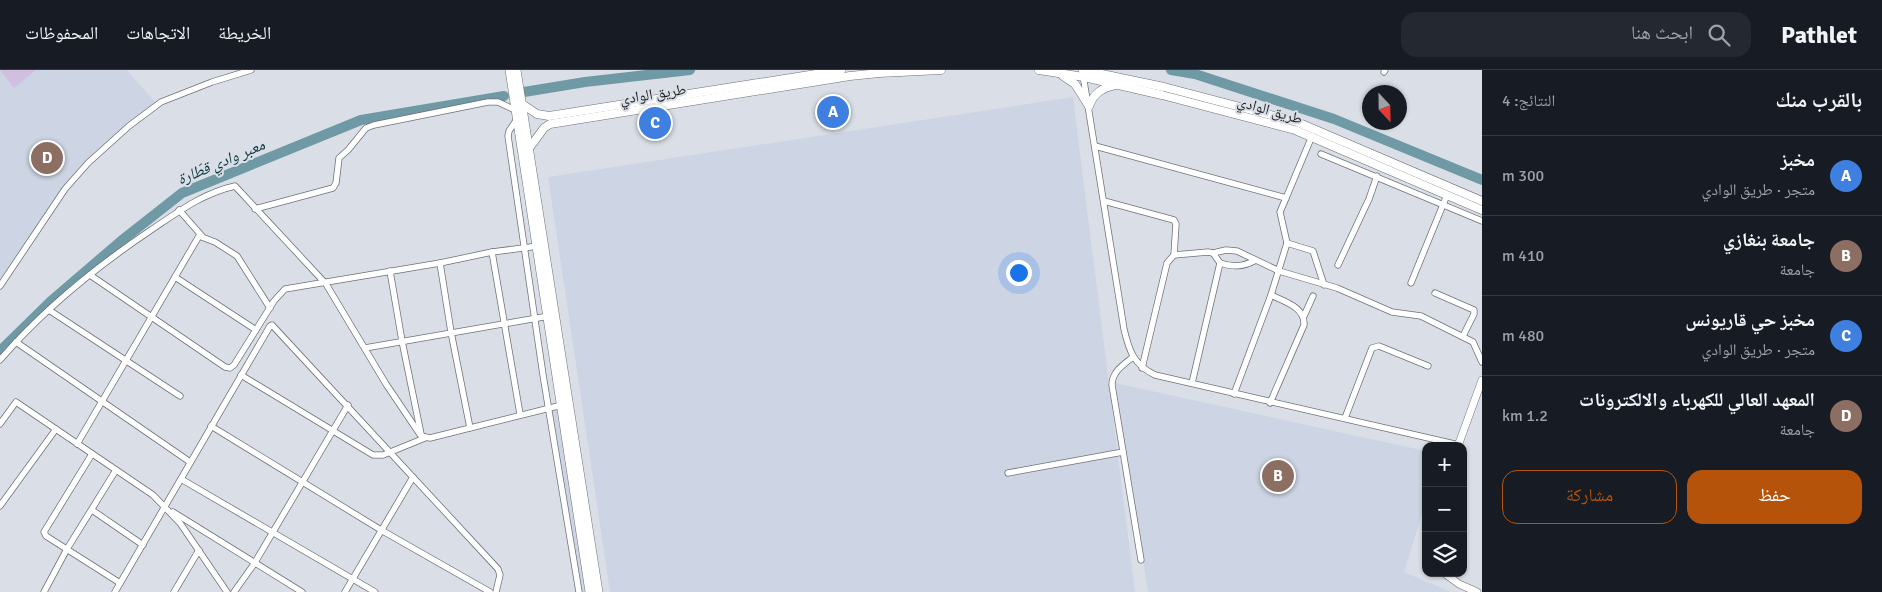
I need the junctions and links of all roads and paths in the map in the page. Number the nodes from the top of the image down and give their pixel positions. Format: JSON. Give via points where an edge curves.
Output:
{"nodes":[{"id":1,"x":251,"y":70,"type":"edge"},
{"id":2,"x":841,"y":70,"type":"edge"},
{"id":3,"x":941,"y":70,"type":"edge"},
{"id":4,"x":1039,"y":70,"type":"edge"},
{"id":5,"x":511,"y":71,"type":"edge"},
{"id":6,"x":1055,"y":72,"type":"junction"},
{"id":7,"x":1083,"y":72,"type":"edge"},
{"id":8,"x":849,"y":73,"type":"edge"},
{"id":9,"x":1115,"y":85,"type":"junction"},
{"id":10,"x":767,"y":86,"type":"junction"},
{"id":11,"x":1089,"y":106,"type":"junction"},
{"id":12,"x":518,"y":111,"type":"junction"},
{"id":13,"x":549,"y":120,"type":"junction"},
{"id":14,"x":1312,"y":136,"type":"junction"},
{"id":15,"x":1095,"y":146,"type":"junction"},
{"id":16,"x":526,"y":149,"type":"junction"},
{"id":17,"x":510,"y":153,"type":"junction"},
{"id":18,"x":1321,"y":154,"type":"dead end"},
{"id":19,"x":1383,"y":163,"type":"junction"},
{"id":20,"x":1377,"y":176,"type":"junction"},
{"id":21,"x":1447,"y":195,"type":"junction"},
{"id":22,"x":1286,"y":198,"type":"junction"},
{"id":23,"x":1104,"y":201,"type":"junction"},
{"id":24,"x":1482,"y":201,"type":"edge"},
{"id":25,"x":1443,"y":204,"type":"junction"},
{"id":26,"x":255,"y":208,"type":"junction"},
{"id":27,"x":179,"y":210,"type":"junction"},
{"id":28,"x":1482,"y":210,"type":"edge"},
{"id":29,"x":1482,"y":221,"type":"edge"},
{"id":30,"x":202,"y":236,"type":"junction"},
{"id":31,"x":1288,"y":243,"type":"junction"},
{"id":32,"x":538,"y":246,"type":"junction"},
{"id":33,"x":524,"y":248,"type":"junction"},
{"id":34,"x":492,"y":252,"type":"junction"},
{"id":35,"x":1213,"y":253,"type":"junction"},
{"id":36,"x":1174,"y":255,"type":"junction"},
{"id":37,"x":1254,"y":261,"type":"junction"},
{"id":38,"x":440,"y":263,"type":"junction"},
{"id":39,"x":1220,"y":263,"type":"junction"},
{"id":40,"x":1338,"y":265,"type":"dead end"},
{"id":41,"x":390,"y":271,"type":"junction"},
{"id":42,"x":1279,"y":271,"type":"junction"},
{"id":43,"x":90,"y":275,"type":"junction"},
{"id":44,"x":175,"y":277,"type":"junction"},
{"id":45,"x":324,"y":282,"type":"junction"},
{"id":46,"x":1411,"y":283,"type":"dead end"},
{"id":47,"x":1324,"y":285,"type":"junction"},
{"id":48,"x":0,"y":286,"type":"edge"},
{"id":49,"x":1435,"y":293,"type":"dead end"},
{"id":50,"x":1271,"y":296,"type":"junction"},
{"id":51,"x":1313,"y":296,"type":"dead end"},
{"id":52,"x":270,"y":308,"type":"junction"},
{"id":53,"x":49,"y":310,"type":"junction"},
{"id":54,"x":151,"y":316,"type":"junction"},
{"id":55,"x":549,"y":316,"type":"junction"},
{"id":56,"x":1304,"y":316,"type":"junction"},
{"id":57,"x":534,"y":319,"type":"junction"},
{"id":58,"x":503,"y":323,"type":"junction"},
{"id":59,"x":256,"y":330,"type":"junction"},
{"id":60,"x":451,"y":332,"type":"junction"},
{"id":61,"x":1463,"y":336,"type":"junction"},
{"id":62,"x":402,"y":341,"type":"junction"},
{"id":63,"x":16,"y":342,"type":"junction"},
{"id":64,"x":365,"y":348,"type":"junction"},
{"id":65,"x":1132,"y":357,"type":"junction"},
{"id":66,"x":0,"y":360,"type":"edge"},
{"id":67,"x":126,"y":361,"type":"junction"},
{"id":68,"x":1482,"y":362,"type":"edge"},
{"id":69,"x":1428,"y":366,"type":"dead end"},
{"id":70,"x":1142,"y":368,"type":"junction"},
{"id":71,"x":241,"y":375,"type":"junction"},
{"id":72,"x":1482,"y":380,"type":"edge"},
{"id":73,"x":1192,"y":383,"type":"junction"},
{"id":74,"x":1234,"y":394,"type":"junction"},
{"id":75,"x":180,"y":396,"type":"dead end"},
{"id":76,"x":102,"y":401,"type":"junction"},
{"id":77,"x":1270,"y":403,"type":"junction"},
{"id":78,"x":348,"y":405,"type":"junction"},
{"id":79,"x":562,"y":405,"type":"junction"},
{"id":80,"x":549,"y":408,"type":"junction"},
{"id":81,"x":520,"y":414,"type":"junction"},
{"id":82,"x":1345,"y":418,"type":"junction"},
{"id":83,"x":0,"y":424,"type":"edge"},
{"id":84,"x":211,"y":426,"type":"junction"},
{"id":85,"x":470,"y":428,"type":"junction"},
{"id":86,"x":56,"y":429,"type":"junction"},
{"id":87,"x":333,"y":430,"type":"junction"},
{"id":88,"x":423,"y":437,"type":"junction"},
{"id":89,"x":1445,"y":442,"type":"edge"},
{"id":90,"x":1459,"y":442,"type":"edge"},
{"id":91,"x":77,"y":444,"type":"junction"},
{"id":92,"x":390,"y":452,"type":"junction"},
{"id":93,"x":1123,"y":452,"type":"junction"},
{"id":94,"x":92,"y":454,"type":"junction"},
{"id":95,"x":190,"y":462,"type":"junction"},
{"id":96,"x":116,"y":470,"type":"junction"},
{"id":97,"x":1008,"y":473,"type":"dead end"},
{"id":98,"x":413,"y":477,"type":"junction"},
{"id":99,"x":181,"y":479,"type":"junction"},
{"id":100,"x":304,"y":482,"type":"junction"},
{"id":101,"x":0,"y":506,"type":"edge"},
{"id":102,"x":165,"y":507,"type":"junction"},
{"id":103,"x":92,"y":510,"type":"junction"},
{"id":104,"x":381,"y":530,"type":"junction"},
{"id":105,"x":273,"y":533,"type":"junction"},
{"id":106,"x":143,"y":545,"type":"junction"},
{"id":107,"x":67,"y":549,"type":"junction"},
{"id":108,"x":199,"y":550,"type":"junction"},
{"id":109,"x":1141,"y":560,"type":"dead end"},
{"id":110,"x":254,"y":564,"type":"junction"},
{"id":111,"x":586,"y":566,"type":"junction"},
{"id":112,"x":575,"y":568,"type":"junction"},
{"id":113,"x":1449,"y":577,"type":"edge"},
{"id":114,"x":353,"y":579,"type":"junction"},
{"id":115,"x":120,"y":583,"type":"junction"},
{"id":116,"x":44,"y":592,"type":"edge"},
{"id":117,"x":115,"y":592,"type":"edge"},
{"id":118,"x":174,"y":592,"type":"edge"},
{"id":119,"x":227,"y":592,"type":"edge"},
{"id":120,"x":234,"y":592,"type":"edge"},
{"id":121,"x":302,"y":592,"type":"edge"},
{"id":122,"x":346,"y":592,"type":"edge"},
{"id":123,"x":375,"y":592,"type":"edge"},
{"id":124,"x":490,"y":592,"type":"edge"},
{"id":125,"x":496,"y":592,"type":"edge"},
{"id":126,"x":579,"y":592,"type":"edge"},
{"id":127,"x":590,"y":592,"type":"edge"},
{"id":128,"x":598,"y":592,"type":"edge"},
{"id":129,"x":1477,"y":592,"type":"edge"}],
"edges":[{"from":1,"to":48,"type":"street","via":[[161,102],[129,126],[65,189]]},
{"from":2,"to":10,"type":"main road","name":"طريق الوادي"},
{"from":3,"to":8,"type":"main road","name":"طريق الوادي"},
{"from":4,"to":6,"type":"main road","name":"طريق الوادي"},
{"from":5,"to":12,"type":"highway"},
{"from":6,"to":7,"type":"main road","name":"طريق الوادي"},
{"from":6,"to":11,"type":"main road","via":[[1075,84]]},
{"from":7,"to":9,"type":"main road","name":"طريق الوادي"},
{"from":7,"to":11,"type":"street"},
{"from":7,"to":19,"type":"main road","name":"طريق الوادي","via":[[1173,90],[1297,122]]},
{"from":8,"to":10,"type":"main road","name":"طريق الوادي"},
{"from":9,"to":11,"type":"main road","via":[[1102,89]]},
{"from":9,"to":14,"type":"main road","name":"طريق الوادي"},
{"from":10,"to":13,"type":"main road","name":"طريق الوادي"},
{"from":11,"to":15,"type":"street"},
{"from":12,"to":13,"type":"main road"},
{"from":12,"to":16,"type":"highway"},
{"from":12,"to":16,"type":"highway"},
{"from":12,"to":17,"type":"street","via":[[509,131]]},
{"from":12,"to":26,"type":"street","via":[[498,102],[488,102],[374,125],[366,128],[339,158],[333,188]]},
{"from":13,"to":16,"type":"main road"},
{"from":14,"to":19,"type":"main road","name":"طريق الوادي"},
{"from":14,"to":22,"type":"street"},
{"from":15,"to":22,"type":"street"},
{"from":15,"to":23,"type":"street"},
{"from":16,"to":17,"type":"street"},
{"from":16,"to":32,"type":"highway"},
{"from":16,"to":128,"type":"highway"},
{"from":17,"to":33,"type":"street"},
{"from":18,"to":20,"type":"street"},
{"from":19,"to":21,"type":"main road","name":"طريق الوادي"},
{"from":19,"to":24,"type":"main road","name":"طريق الوادي"},
{"from":20,"to":25,"type":"street"},
{"from":20,"to":40,"type":"street"},
{"from":21,"to":25,"type":"street"},
{"from":21,"to":28,"type":"main road","name":"طريق الوادي"},
{"from":22,"to":31,"type":"street","via":[[1280,212]]},
{"from":23,"to":36,"type":"street","via":[[1174,220]]},
{"from":23,"to":65,"type":"street","via":[[1124,329]]},
{"from":25,"to":29,"type":"street"},
{"from":25,"to":46,"type":"street"},
{"from":26,"to":27,"type":"street","via":[[235,186],[215,191]]},
{"from":26,"to":45,"type":"street"},
{"from":27,"to":30,"type":"street"},
{"from":27,"to":43,"type":"street"},
{"from":30,"to":44,"type":"street","via":[[197,238]]},
{"from":30,"to":52,"type":"street","via":[[237,256]]},
{"from":31,"to":42,"type":"street"},
{"from":31,"to":47,"type":"street","via":[[1313,251]]},
{"from":32,"to":33,"type":"street"},
{"from":32,"to":55,"type":"highway"},
{"from":33,"to":34,"type":"street"},
{"from":33,"to":57,"type":"street"},
{"from":34,"to":38,"type":"street"},
{"from":34,"to":58,"type":"street"},
{"from":35,"to":36,"type":"street"},
{"from":35,"to":37,"type":"street","via":[[1232,250],[1248,255]]},
{"from":35,"to":39,"type":"street"},
{"from":36,"to":70,"type":"street","via":[[1167,263]]},
{"from":37,"to":39,"type":"street","via":[[1240,266]]},
{"from":37,"to":42,"type":"street"},
{"from":38,"to":41,"type":"street"},
{"from":38,"to":60,"type":"street"},
{"from":39,"to":73,"type":"street"},
{"from":41,"to":45,"type":"street"},
{"from":41,"to":62,"type":"street"},
{"from":42,"to":47,"type":"street"},
{"from":42,"to":50,"type":"street"},
{"from":43,"to":53,"type":"street"},
{"from":43,"to":54,"type":"street"},
{"from":44,"to":54,"type":"street"},
{"from":44,"to":59,"type":"street"},
{"from":45,"to":52,"type":"street","via":[[285,289]]},
{"from":45,"to":64,"type":"street"},
{"from":47,"to":61,"type":"street","via":[[1392,312],[1421,316]]},
{"from":49,"to":61,"type":"street","via":[[1474,310]]},
{"from":50,"to":56,"type":"street","via":[[1296,308]]},
{"from":50,"to":74,"type":"street"},
{"from":51,"to":56,"type":"street"},
{"from":52,"to":59,"type":"street"},
{"from":53,"to":63,"type":"street"},
{"from":53,"to":67,"type":"street"},
{"from":54,"to":59,"type":"street","via":[[230,368]]},
{"from":54,"to":67,"type":"street"},
{"from":55,"to":57,"type":"street"},
{"from":55,"to":79,"type":"highway"},
{"from":56,"to":77,"type":"street","via":[[1304,325]]},
{"from":57,"to":58,"type":"street"},
{"from":57,"to":80,"type":"street"},
{"from":58,"to":60,"type":"street"},
{"from":58,"to":81,"type":"street"},
{"from":60,"to":62,"type":"street"},
{"from":60,"to":85,"type":"street"},
{"from":61,"to":68,"type":"street","via":[[1473,342]]},
{"from":62,"to":64,"type":"street"},
{"from":62,"to":88,"type":"street"},
{"from":63,"to":66,"type":"street"},
{"from":63,"to":76,"type":"street"},
{"from":64,"to":88,"type":"street"},
{"from":65,"to":70,"type":"street"},
{"from":65,"to":93,"type":"street","via":[[1112,378]]},
{"from":67,"to":75,"type":"street"},
{"from":67,"to":76,"type":"street"},
{"from":69,"to":82,"type":"street","via":[[1379,346],[1372,348]]},
{"from":70,"to":73,"type":"street","via":[[1155,375]]},
{"from":71,"to":78,"type":"street","via":[[272,325]]},
{"from":71,"to":84,"type":"street"},
{"from":71,"to":87,"type":"street"},
{"from":72,"to":90,"type":"street"},
{"from":73,"to":74,"type":"street"},
{"from":74,"to":77,"type":"street"},
{"from":76,"to":91,"type":"street"},
{"from":76,"to":95,"type":"street"},
{"from":77,"to":82,"type":"street"},
{"from":78,"to":87,"type":"street"},
{"from":78,"to":92,"type":"street"},
{"from":79,"to":80,"type":"street"},
{"from":79,"to":111,"type":"highway"},
{"from":80,"to":81,"type":"street"},
{"from":80,"to":112,"type":"street"},
{"from":81,"to":85,"type":"street"},
{"from":82,"to":89,"type":"street"},
{"from":83,"to":86,"type":"street","via":[[16,402]]},
{"from":84,"to":95,"type":"street"},
{"from":84,"to":100,"type":"street"},
{"from":85,"to":88,"type":"street"},
{"from":86,"to":91,"type":"street"},
{"from":86,"to":101,"type":"street"},
{"from":87,"to":92,"type":"street","via":[[373,454]]},
{"from":87,"to":100,"type":"street"},
{"from":88,"to":92,"type":"street"},
{"from":91,"to":94,"type":"street"},
{"from":92,"to":98,"type":"street"},
{"from":93,"to":97,"type":"street"},
{"from":93,"to":109,"type":"street"},
{"from":94,"to":96,"type":"street"},
{"from":94,"to":107,"type":"street","via":[[44,532]]},
{"from":95,"to":99,"type":"street"},
{"from":96,"to":102,"type":"street"},
{"from":96,"to":103,"type":"street"},
{"from":98,"to":104,"type":"street"},
{"from":98,"to":125,"type":"street","via":[[498,569]]},
{"from":99,"to":102,"type":"street"},
{"from":99,"to":105,"type":"street"},
{"from":100,"to":104,"type":"street"},
{"from":100,"to":105,"type":"street"},
{"from":102,"to":106,"type":"street"},
{"from":102,"to":108,"type":"street"},
{"from":102,"to":110,"type":"street"},
{"from":103,"to":106,"type":"street"},
{"from":103,"to":107,"type":"street"},
{"from":104,"to":114,"type":"street"},
{"from":104,"to":124,"type":"street"},
{"from":105,"to":110,"type":"street"},
{"from":105,"to":114,"type":"street"},
{"from":106,"to":115,"type":"street"},
{"from":107,"to":115,"type":"street"},
{"from":107,"to":116,"type":"street"},
{"from":108,"to":118,"type":"street"},
{"from":108,"to":119,"type":"street"},
{"from":110,"to":120,"type":"street"},
{"from":110,"to":121,"type":"street"},
{"from":111,"to":112,"type":"street"},
{"from":111,"to":127,"type":"highway"},
{"from":112,"to":126,"type":"street"},
{"from":113,"to":129,"type":"street"},
{"from":114,"to":122,"type":"street"},
{"from":114,"to":123,"type":"street"},
{"from":115,"to":117,"type":"street"}]}
